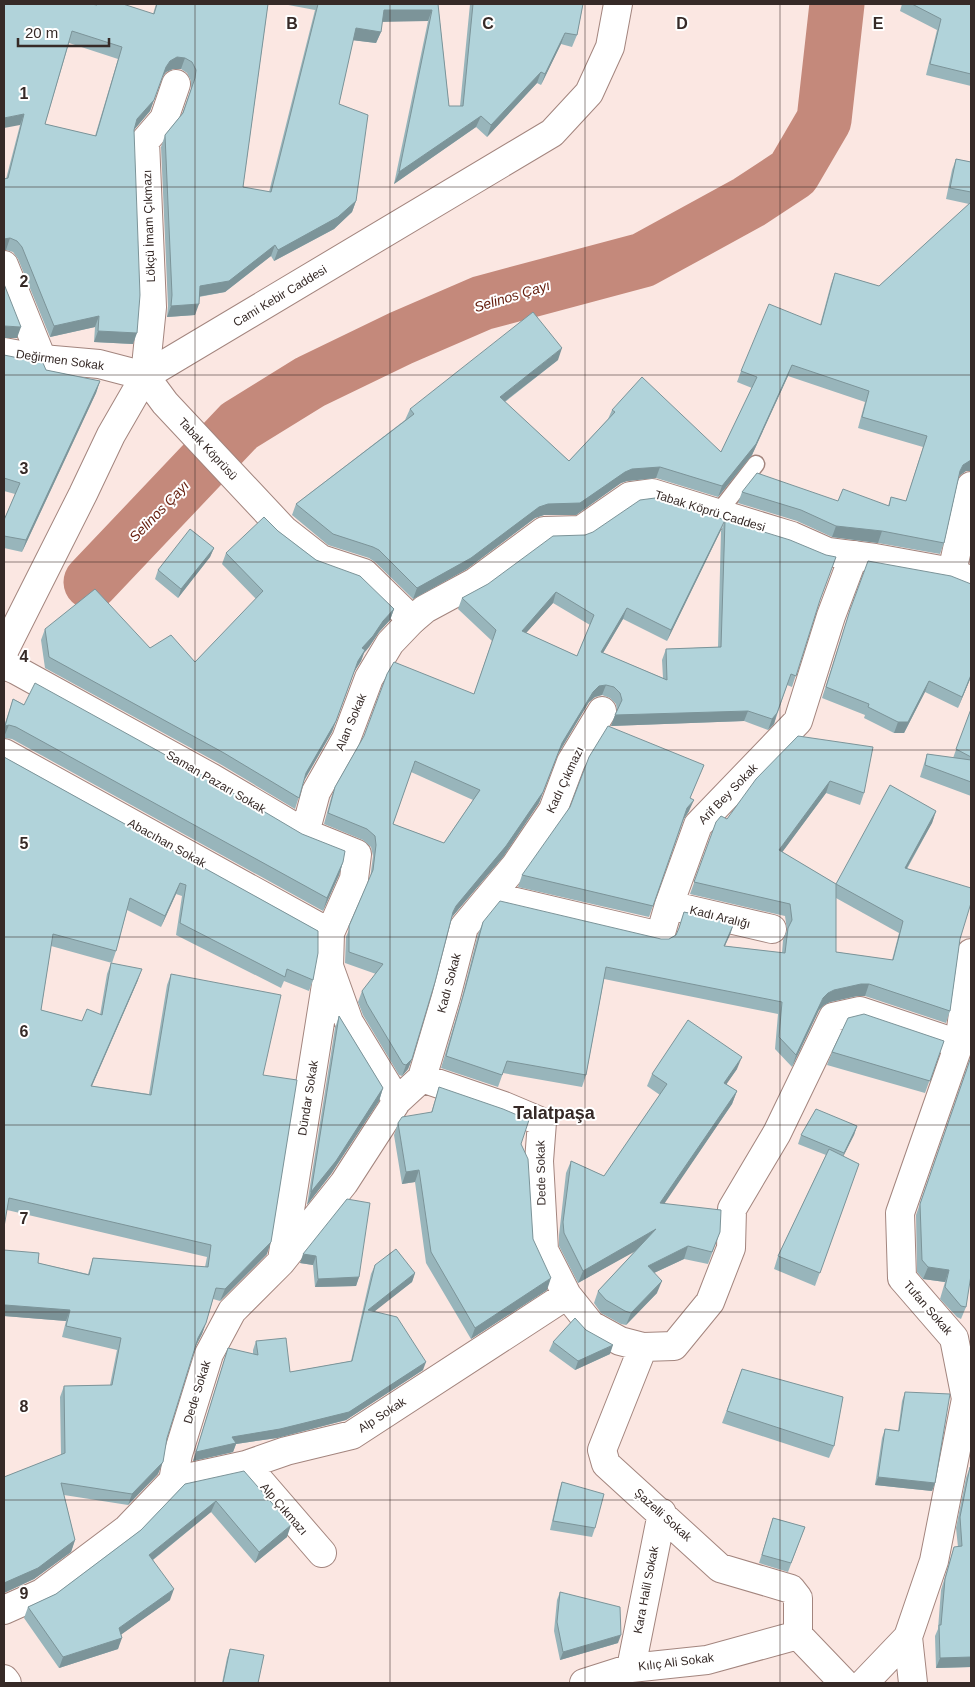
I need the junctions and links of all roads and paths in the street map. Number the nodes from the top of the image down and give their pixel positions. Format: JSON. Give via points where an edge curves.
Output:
{"nodes":[{"id":1,"x":618,"y":4,"type":"edge"},
{"id":2,"x":176,"y":84,"type":"dead end"},
{"id":3,"x":4,"y":265,"type":"edge"},
{"id":4,"x":4,"y":352,"type":"edge"},
{"id":5,"x":42,"y":359,"type":"junction"},
{"id":6,"x":145,"y":376,"type":"junction"},
{"id":7,"x":756,"y":464,"type":"edge"},
{"id":8,"x":971,"y":486,"type":"edge"},
{"id":9,"x":718,"y":513,"type":"junction"},
{"id":10,"x":854,"y":556,"type":"junction"},
{"id":11,"x":962,"y":576,"type":"edge"},
{"id":12,"x":412,"y":620,"type":"junction"},
{"id":13,"x":4,"y":651,"type":"edge"},
{"id":14,"x":4,"y":665,"type":"edge"},
{"id":15,"x":602,"y":711,"type":"dead end"},
{"id":16,"x":4,"y":753,"type":"edge"},
{"id":17,"x":305,"y":833,"type":"junction"},
{"id":18,"x":490,"y":896,"type":"junction"},
{"id":19,"x":669,"y":905,"type":"junction"},
{"id":20,"x":772,"y":930,"type":"dead end"},
{"id":21,"x":330,"y":933,"type":"junction"},
{"id":22,"x":971,"y":953,"type":"edge"},
{"id":23,"x":329,"y":966,"type":"junction"},
{"id":24,"x":959,"y":1044,"type":"junction"},
{"id":25,"x":422,"y":1078,"type":"junction"},
{"id":26,"x":396,"y":1101,"type":"junction"},
{"id":27,"x":281,"y":1262,"type":"junction"},
{"id":28,"x":567,"y":1295,"type":"junction"},
{"id":29,"x":643,"y":1348,"type":"junction"},
{"id":30,"x":969,"y":1406,"type":"edge"},
{"id":31,"x":246,"y":1465,"type":"junction"},
{"id":32,"x":173,"y":1481,"type":"junction"},
{"id":33,"x":662,"y":1513,"type":"junction"},
{"id":34,"x":322,"y":1553,"type":"dead end"},
{"id":35,"x":4,"y":1610,"type":"edge"},
{"id":36,"x":798,"y":1635,"type":"junction"},
{"id":37,"x":908,"y":1636,"type":"junction"},
{"id":38,"x":631,"y":1668,"type":"junction"},
{"id":39,"x":4,"y":1679,"type":"edge"},
{"id":40,"x":7,"y":1683,"type":"edge"},
{"id":41,"x":584,"y":1683,"type":"edge"},
{"id":42,"x":844,"y":1683,"type":"edge"},
{"id":43,"x":864,"y":1683,"type":"edge"},
{"id":44,"x":913,"y":1683,"type":"edge"}],
"edges":[{"from":1,"to":6,"type":"street","name":"Cami Kebir Caddesi","via":[[610,47],[589,94],[552,133]]},
{"from":2,"to":6,"type":"street","name":"Lökçü İmam Çıkmazı","via":[[164,119],[145,142],[152,307]]},
{"from":3,"to":5,"type":"street"},
{"from":4,"to":5,"type":"street","name":"Değirmen Sokak"},
{"from":5,"to":6,"type":"street","name":"Değirmen Sokak","via":[[99,364]]},
{"from":6,"to":12,"type":"street","name":"Tabak Köprüsü","via":[[165,403],[284,530],[321,559],[364,573]]},
{"from":6,"to":13,"type":"street","name":"Cami Kebir Caddesi","via":[[110,435]]},
{"from":7,"to":9,"type":"lane"},
{"from":8,"to":11,"type":"street"},
{"from":9,"to":10,"type":"street","name":"Tabak Köprü Caddesi","via":[[792,536],[828,552]]},
{"from":9,"to":12,"type":"street","name":"Tabak Köprü Caddesi","via":[[652,493],[630,496],[581,530],[544,531],[475,582],[425,609]]},
{"from":10,"to":11,"type":"street","name":"Tabak Köprü Caddesi"},
{"from":10,"to":19,"type":"street","name":"Arif Bey Sokak","via":[[798,721],[698,825]]},
{"from":12,"to":17,"type":"street","name":"Alan Sokak","via":[[390,642],[369,678],[346,739],[316,792]]},
{"from":14,"to":17,"type":"street","name":"Saman Pazarı Sokak","via":[[212,778]]},
{"from":15,"to":18,"type":"street","name":"Kadı Çıkmazı","via":[[571,762],[552,810],[515,866]]},
{"from":16,"to":21,"type":"street","name":"Abacıhan Sokak"},
{"from":17,"to":21,"type":"street","name":"Saman Pazarı Sokak","via":[[357,854],[354,879]]},
{"from":18,"to":19,"type":"street","name":"Arif Bey Sokak","via":[[660,936]]},
{"from":18,"to":25,"type":"street","name":"Kadı Sokak","via":[[464,927]]},
{"from":19,"to":20,"type":"street","name":"Kadı Aralığı"},
{"from":21,"to":23,"type":"street","name":"Dündar Sokak"},
{"from":22,"to":24,"type":"street","name":"Tufan Sokak"},
{"from":23,"to":26,"type":"street","via":[[349,1022]]},
{"from":23,"to":27,"type":"street","name":"Dündar Sokak"},
{"from":24,"to":29,"type":"street","name":"Dede Sokak","via":[[860,1011],[833,1017],[777,1133],[732,1209],[731,1248],[710,1302],[674,1346]]},
{"from":24,"to":30,"type":"street","name":"Tufan Sokak","via":[[900,1213],[902,1278],[954,1338]]},
{"from":25,"to":26,"type":"street","name":"Dede Sokak"},
{"from":25,"to":28,"type":"street","name":"Dede Sokak","via":[[542,1122],[539,1161],[544,1250]]},
{"from":26,"to":27,"type":"street","name":"Dede Sokak","via":[[344,1183]]},
{"from":27,"to":32,"type":"street","name":"Dede Sokak","via":[[232,1311],[209,1354],[178,1454]]},
{"from":28,"to":29,"type":"street","name":"Dede Sokak","via":[[591,1324],[620,1341]]},
{"from":28,"to":31,"type":"street","name":"Alp Sokak","via":[[352,1435],[286,1451]]},
{"from":29,"to":33,"type":"street","name":"Şazelli Sokak","via":[[602,1450],[606,1464]]},
{"from":30,"to":37,"type":"street","name":"Tufan Sokak","via":[[934,1560]]},
{"from":31,"to":32,"type":"street","name":"Alp Sokak"},
{"from":31,"to":34,"type":"street","name":"Alp Çıkmazı"},
{"from":32,"to":35,"type":"street","via":[[128,1529],[42,1592]]},
{"from":33,"to":36,"type":"street","name":"Şazelli Sokak","via":[[720,1568],[791,1589],[798,1598]]},
{"from":33,"to":38,"type":"street","name":"Kara Halil Sokak"},
{"from":36,"to":38,"type":"street","name":"Kılıç Ali Sokak","via":[[707,1660]]},
{"from":36,"to":42,"type":"street"},
{"from":37,"to":43,"type":"street","name":"Tufan Sokak"},
{"from":37,"to":44,"type":"street","name":"Tufan Sokak"},
{"from":38,"to":41,"type":"street","name":"Kılıç Ali Sokak"},
{"from":39,"to":40,"type":"street"}]}
